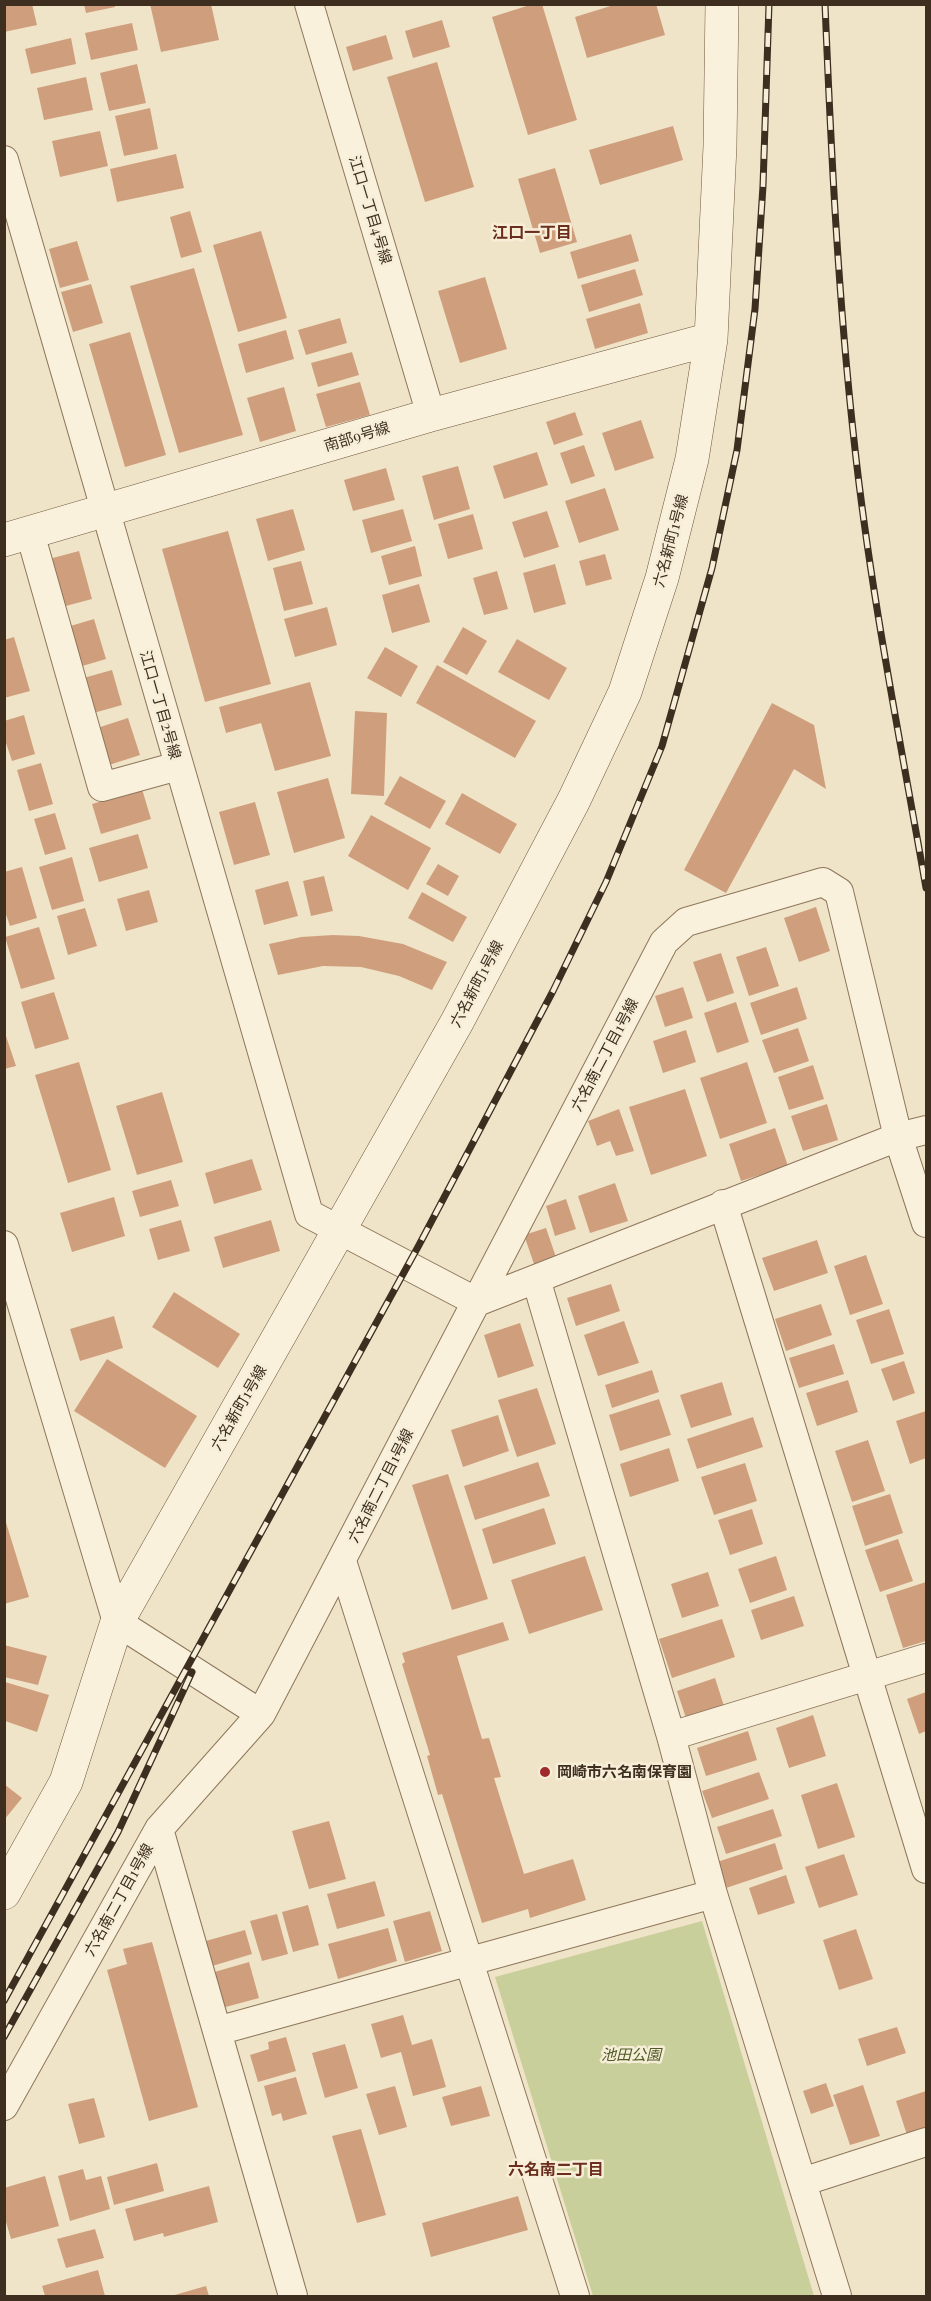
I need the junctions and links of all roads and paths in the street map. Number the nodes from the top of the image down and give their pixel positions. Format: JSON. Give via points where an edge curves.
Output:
{"nodes":[{"id":1,"x":309,"y":4,"type":"edge"},
{"id":2,"x":722,"y":4,"type":"edge"},
{"id":3,"x":4,"y":160,"type":"edge"},
{"id":4,"x":711,"y":339,"type":"junction"},
{"id":5,"x":431,"y":415,"type":"junction"},
{"id":6,"x":104,"y":513,"type":"junction"},
{"id":7,"x":17,"y":537,"type":"edge"},
{"id":8,"x":178,"y":766,"type":"junction"},
{"id":9,"x":927,"y":1130,"type":"edge"},
{"id":10,"x":898,"y":1137,"type":"junction"},
{"id":11,"x":723,"y":1204,"type":"junction"},
{"id":12,"x":927,"y":1223,"type":"edge"},
{"id":13,"x":341,"y":1230,"type":"junction"},
{"id":14,"x":4,"y":1245,"type":"edge"},
{"id":15,"x":536,"y":1279,"type":"junction"},
{"id":16,"x":477,"y":1302,"type":"junction"},
{"id":17,"x":342,"y":1561,"type":"junction"},
{"id":18,"x":117,"y":1622,"type":"junction"},
{"id":19,"x":927,"y":1658,"type":"edge"},
{"id":20,"x":868,"y":1676,"type":"junction"},
{"id":21,"x":261,"y":1714,"type":"junction"},
{"id":22,"x":671,"y":1736,"type":"junction"},
{"id":23,"x":159,"y":1829,"type":"junction"},
{"id":24,"x":927,"y":1869,"type":"edge"},
{"id":25,"x":4,"y":1893,"type":"edge"},
{"id":26,"x":713,"y":1894,"type":"junction"},
{"id":27,"x":469,"y":1963,"type":"junction"},
{"id":28,"x":217,"y":2031,"type":"junction"},
{"id":29,"x":4,"y":2106,"type":"edge"},
{"id":30,"x":927,"y":2142,"type":"edge"},
{"id":31,"x":802,"y":2182,"type":"junction"},
{"id":32,"x":293,"y":2296,"type":"edge"},
{"id":33,"x":575,"y":2296,"type":"edge"},
{"id":34,"x":837,"y":2296,"type":"edge"}],
"edges":[{"from":1,"to":5,"type":"street","name":"江口一丁目4号線"},
{"from":2,"to":4,"type":"street","name":"六名新町1号線"},
{"from":3,"to":6,"type":"street","name":"江口一丁目2号線"},
{"from":4,"to":5,"type":"street","name":"南部9号線"},
{"from":4,"to":13,"type":"street","name":"六名新町1号線","via":[[692,459],[662,578],[625,692],[574,800],[474,990]]},
{"from":5,"to":6,"type":"street","name":"南部9号線"},
{"from":6,"to":7,"type":"street","name":"南部9号線"},
{"from":6,"to":8,"type":"street","name":"江口一丁目2号線"},
{"from":7,"to":8,"type":"street","via":[[102,787]]},
{"from":8,"to":13,"type":"street","name":"江口一丁目2号線","via":[[309,1214]]},
{"from":9,"to":10,"type":"street"},
{"from":10,"to":11,"type":"street"},
{"from":10,"to":12,"type":"street","name":"六名南二丁目1号線"},
{"from":10,"to":16,"type":"street","name":"六名南二丁目1号線","via":[[839,892],[823,882],[686,922],[664,942]]},
{"from":11,"to":15,"type":"street"},
{"from":11,"to":20,"type":"street"},
{"from":13,"to":16,"type":"street","name":"江口一丁目2号線"},
{"from":13,"to":18,"type":"street","name":"六名新町1号線"},
{"from":14,"to":18,"type":"street"},
{"from":15,"to":16,"type":"street"},
{"from":15,"to":22,"type":"street"},
{"from":16,"to":17,"type":"street","name":"六名南二丁目1号線"},
{"from":17,"to":21,"type":"street","name":"六名南二丁目1号線"},
{"from":17,"to":27,"type":"street"},
{"from":18,"to":21,"type":"street"},
{"from":18,"to":25,"type":"street","name":"六名新町1号線","via":[[66,1782]]},
{"from":19,"to":20,"type":"street"},
{"from":20,"to":22,"type":"street"},
{"from":20,"to":24,"type":"street"},
{"from":21,"to":23,"type":"street","name":"六名南二丁目1号線"},
{"from":22,"to":26,"type":"street"},
{"from":23,"to":28,"type":"street"},
{"from":23,"to":29,"type":"street","name":"六名南二丁目1号線"},
{"from":26,"to":27,"type":"street"},
{"from":26,"to":31,"type":"street"},
{"from":27,"to":28,"type":"street"},
{"from":27,"to":33,"type":"street"},
{"from":28,"to":32,"type":"street"},
{"from":30,"to":31,"type":"street"},
{"from":31,"to":34,"type":"street"}]}
